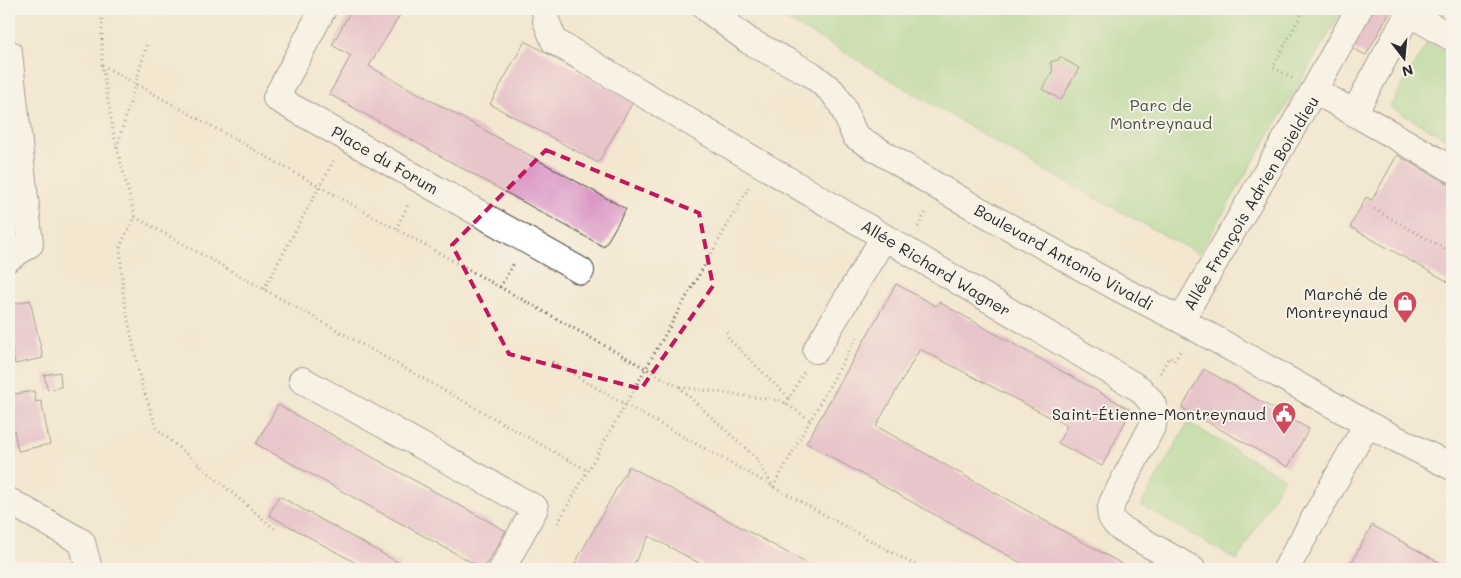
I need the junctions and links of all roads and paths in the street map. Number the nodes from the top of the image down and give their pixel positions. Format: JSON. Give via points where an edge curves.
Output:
{"nodes":[{"id":1,"x":102,"y":9,"type":"edge"},
{"id":2,"x":323,"y":9,"type":"edge"},
{"id":3,"x":545,"y":9,"type":"edge"},
{"id":4,"x":706,"y":9,"type":"edge"},
{"id":5,"x":1304,"y":9,"type":"edge"},
{"id":6,"x":1358,"y":9,"type":"edge"},
{"id":7,"x":1410,"y":11,"type":"edge"},
{"id":8,"x":1452,"y":38,"type":"edge"},
{"id":9,"x":147,"y":44,"type":"dead end"},
{"id":10,"x":9,"y":52,"type":"edge"},
{"id":11,"x":102,"y":65,"type":"junction"},
{"id":12,"x":1273,"y":67,"type":"dead end"},
{"id":13,"x":136,"y":84,"type":"junction"},
{"id":14,"x":1314,"y":90,"type":"junction"},
{"id":15,"x":1354,"y":112,"type":"junction"},
{"id":16,"x":347,"y":138,"type":"junction"},
{"id":17,"x":117,"y":147,"type":"junction"},
{"id":18,"x":761,"y":164,"type":"junction"},
{"id":19,"x":1452,"y":169,"type":"edge"},
{"id":20,"x":320,"y":186,"type":"junction"},
{"id":21,"x":940,"y":188,"type":"junction"},
{"id":22,"x":1374,"y":209,"type":"dead end"},
{"id":23,"x":135,"y":217,"type":"junction"},
{"id":24,"x":894,"y":244,"type":"junction"},
{"id":25,"x":1452,"y":253,"type":"edge"},
{"id":26,"x":9,"y":258,"type":"edge"},
{"id":27,"x":581,"y":271,"type":"dead end"},
{"id":28,"x":264,"y":289,"type":"junction"},
{"id":29,"x":1188,"y":324,"type":"junction"},
{"id":30,"x":862,"y":326,"type":"dead end"},
{"id":31,"x":727,"y":332,"type":"dead end"},
{"id":32,"x":816,"y":350,"type":"joint"},
{"id":33,"x":552,"y":362,"type":"dead end"},
{"id":34,"x":646,"y":368,"type":"junction"},
{"id":35,"x":302,"y":380,"type":"dead end"},
{"id":36,"x":679,"y":387,"type":"junction"},
{"id":37,"x":1146,"y":396,"type":"junction"},
{"id":38,"x":789,"y":398,"type":"junction"},
{"id":39,"x":786,"y":404,"type":"junction"},
{"id":40,"x":626,"y":405,"type":"junction"},
{"id":41,"x":810,"y":420,"type":"junction"},
{"id":42,"x":1367,"y":424,"type":"junction"},
{"id":43,"x":1452,"y":468,"type":"edge"},
{"id":44,"x":588,"y":471,"type":"junction"},
{"id":45,"x":773,"y":487,"type":"junction"},
{"id":46,"x":9,"y":501,"type":"edge"},
{"id":47,"x":276,"y":530,"type":"dead end"},
{"id":48,"x":554,"y":530,"type":"dead end"},
{"id":49,"x":89,"y":569,"type":"edge"},
{"id":50,"x":502,"y":569,"type":"edge"},
{"id":51,"x":922,"y":569,"type":"edge"},
{"id":52,"x":1192,"y":569,"type":"edge"},
{"id":53,"x":1286,"y":569,"type":"edge"}],
"edges":[{"from":1,"to":11,"type":"path"},
{"from":2,"to":16,"type":"street","name":"Place du Forum","via":[[276,98]]},
{"from":3,"to":18,"type":"street","name":"Allée Richard Wagner","via":[[554,41]]},
{"from":4,"to":21,"type":"street","name":"Boulevard Antonio Vivaldi","via":[[749,41],[811,74],[832,91],[842,105],[855,136]]},
{"from":5,"to":12,"type":"path"},
{"from":6,"to":14,"type":"street"},
{"from":7,"to":8,"type":"street"},
{"from":7,"to":15,"type":"street"},
{"from":9,"to":13,"type":"path"},
{"from":10,"to":26,"type":"street","via":[[30,244]]},
{"from":11,"to":13,"type":"path"},
{"from":11,"to":17,"type":"path"},
{"from":13,"to":17,"type":"path"},
{"from":13,"to":20,"type":"path"},
{"from":14,"to":15,"type":"street","name":"Allée François Adrien Boieldieu"},
{"from":14,"to":29,"type":"street","name":"Allée François Adrien Boieldieu"},
{"from":15,"to":19,"type":"street","name":"Allée François Adrien Boieldieu"},
{"from":16,"to":20,"type":"path"},
{"from":16,"to":27,"type":"street","name":"Place du Forum"},
{"from":17,"to":23,"type":"path"},
{"from":18,"to":24,"type":"street","name":"Allée Richard Wagner"},
{"from":18,"to":34,"type":"path"},
{"from":20,"to":28,"type":"path"},
{"from":20,"to":34,"type":"path"},
{"from":21,"to":24,"type":"path"},
{"from":21,"to":29,"type":"street","name":"Boulevard Antonio Vivaldi"},
{"from":22,"to":25,"type":"path"},
{"from":23,"to":28,"type":"path"},
{"from":23,"to":47,"type":"path","via":[[120,246],[123,294],[140,379],[157,429]]},
{"from":24,"to":32,"type":"street"},
{"from":24,"to":37,"type":"street","name":"Allée Richard Wagner","via":[[1140,389]]},
{"from":28,"to":44,"type":"path"},
{"from":29,"to":37,"type":"path","via":[[1174,361],[1169,357]]},
{"from":29,"to":42,"type":"street","name":"Boulevard Antonio Vivaldi"},
{"from":30,"to":41,"type":"path"},
{"from":31,"to":38,"type":"path","via":[[728,338]]},
{"from":32,"to":38,"type":"path"},
{"from":33,"to":40,"type":"path"},
{"from":34,"to":36,"type":"path"},
{"from":34,"to":40,"type":"path"},
{"from":35,"to":50,"type":"street","via":[[535,508]]},
{"from":36,"to":39,"type":"path"},
{"from":36,"to":45,"type":"path","via":[[756,458]]},
{"from":37,"to":52,"type":"street","via":[[1156,412],[1153,425],[1113,502],[1112,520],[1120,528]]},
{"from":38,"to":39,"type":"path"},
{"from":39,"to":41,"type":"path"},
{"from":40,"to":44,"type":"path"},
{"from":40,"to":45,"type":"path"},
{"from":41,"to":45,"type":"path"},
{"from":42,"to":43,"type":"street","name":"Boulevard Antonio Vivaldi"},
{"from":42,"to":53,"type":"street"},
{"from":44,"to":48,"type":"path"},
{"from":45,"to":51,"type":"path"},
{"from":46,"to":49,"type":"street","via":[[82,542]]}]}
